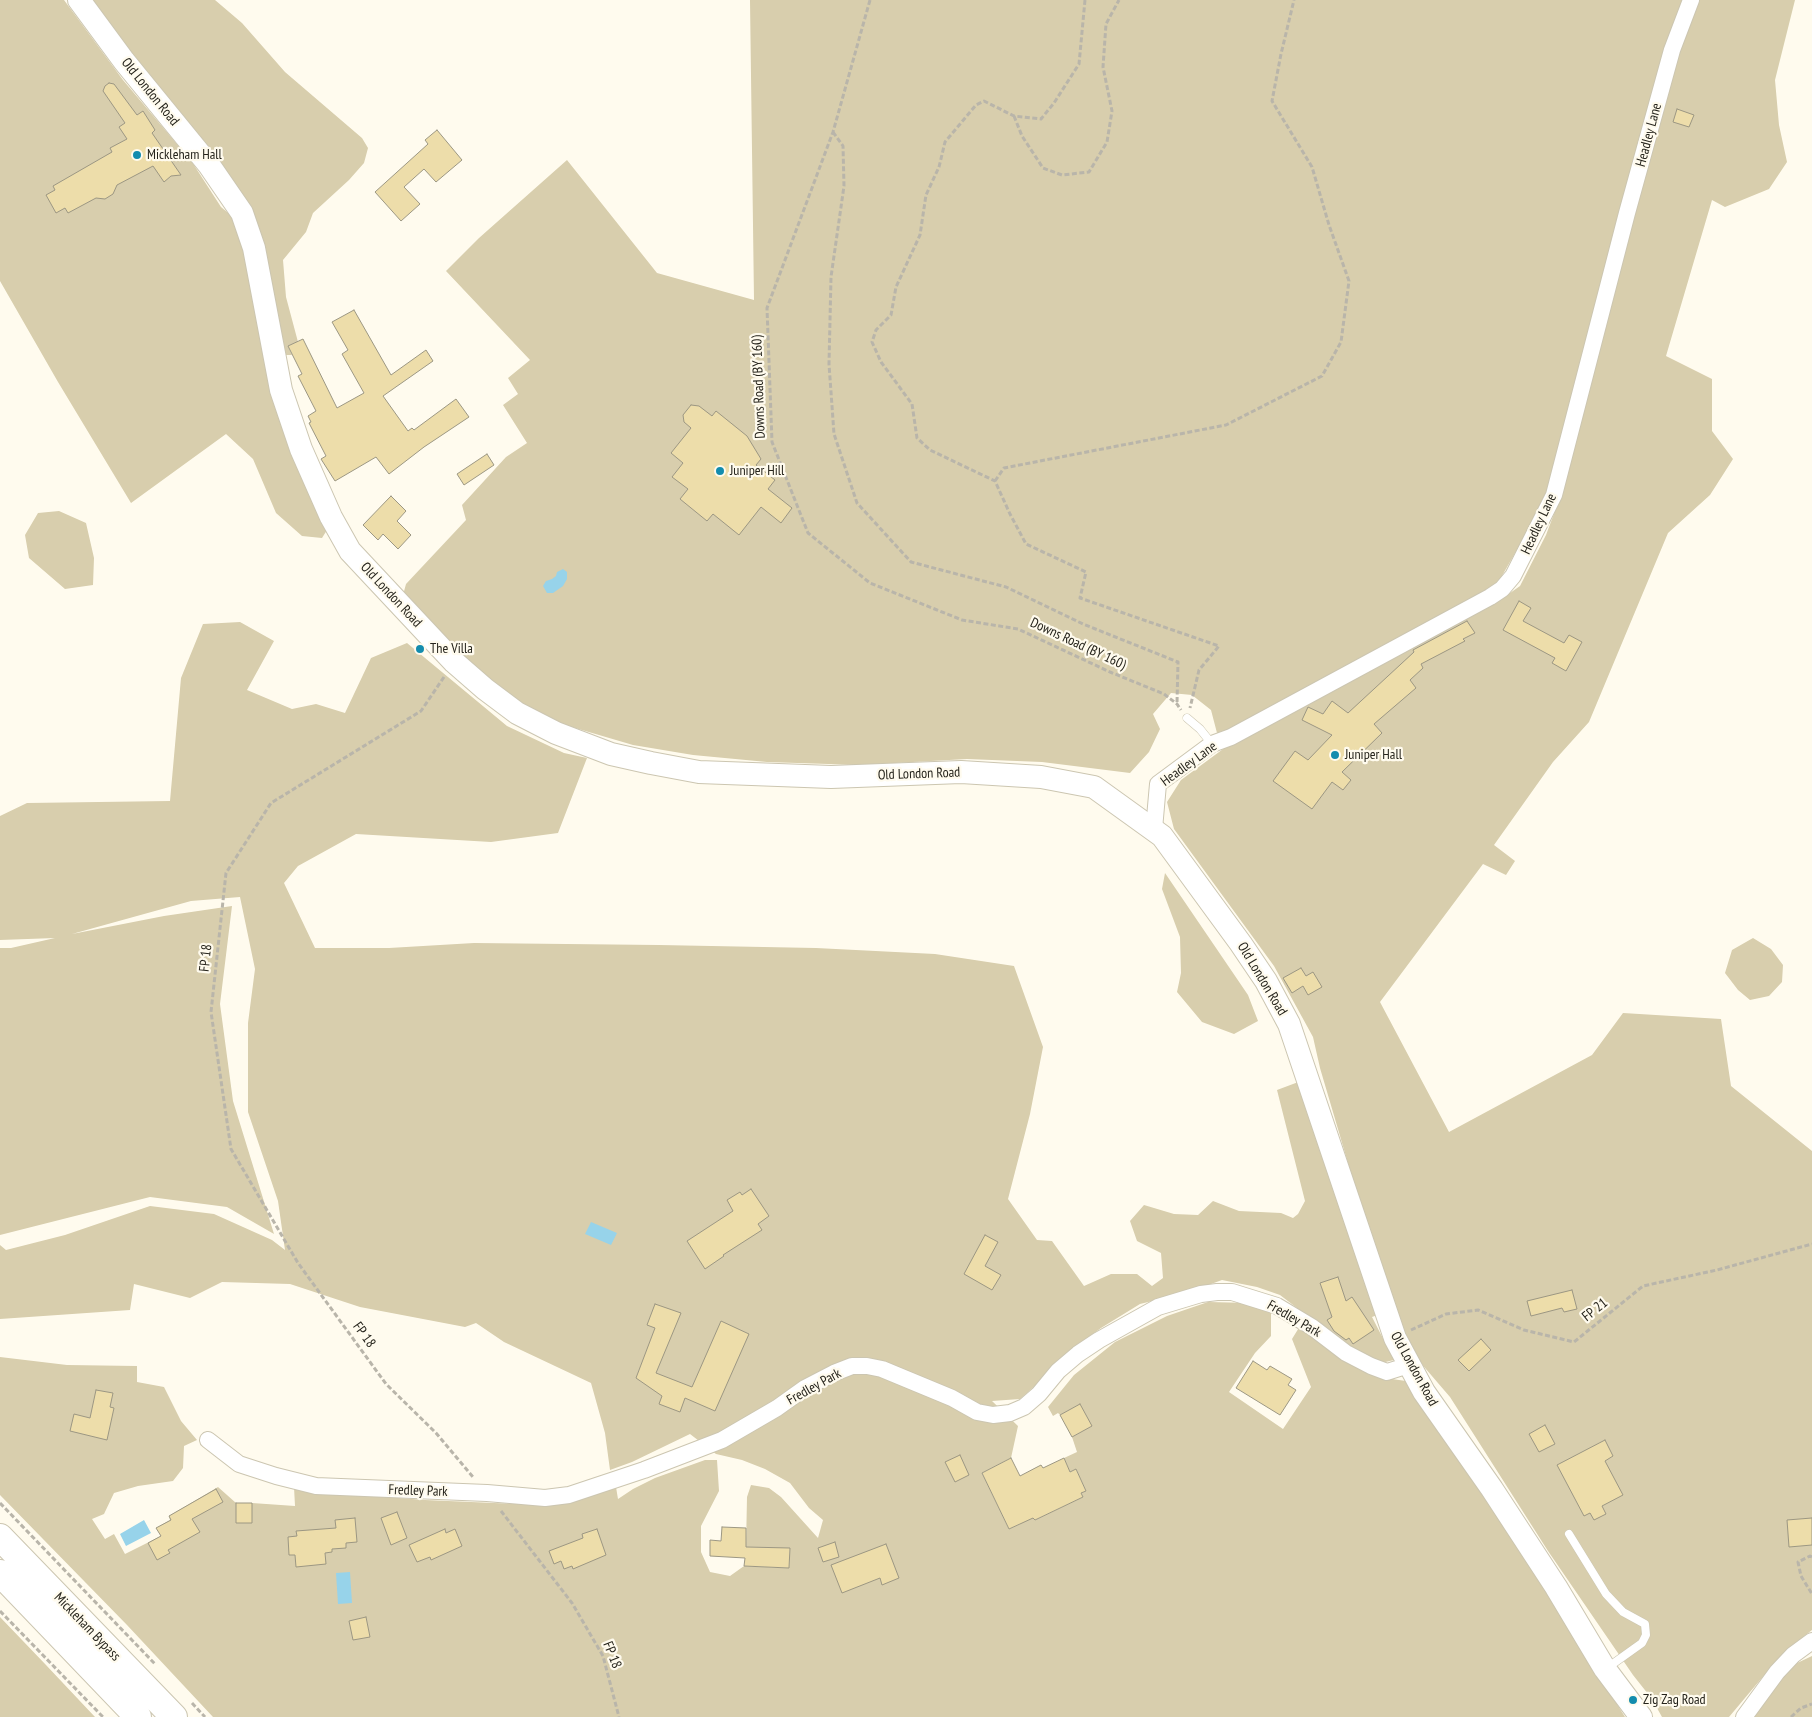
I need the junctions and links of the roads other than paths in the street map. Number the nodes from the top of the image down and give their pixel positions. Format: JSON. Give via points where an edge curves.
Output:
{"nodes":[{"id":1,"x":79,"y":0,"type":"edge"},
{"id":2,"x":1691,"y":0,"type":"edge"},
{"id":3,"x":1187,"y":718,"type":"road end"},
{"id":4,"x":1212,"y":744,"type":"junction"},
{"id":5,"x":1154,"y":829,"type":"junction"},
{"id":6,"x":1409,"y":1365,"type":"junction"},
{"id":7,"x":208,"y":1440,"type":"dead end"},
{"id":8,"x":1569,"y":1534,"type":"dead end"},
{"id":9,"x":0,"y":1537,"type":"edge"},
{"id":10,"x":0,"y":1573,"type":"edge"},
{"id":11,"x":1812,"y":1641,"type":"edge"},
{"id":12,"x":1606,"y":1669,"type":"junction"},
{"id":13,"x":180,"y":1707,"type":"edge"},
{"id":14,"x":138,"y":1717,"type":"edge"},
{"id":15,"x":1641,"y":1717,"type":"edge"},
{"id":16,"x":1744,"y":1717,"type":"edge"}],
"edges":[{"from":1,"to":5,"type":"main road","name":"Old London Road","via":[[209,165],[242,213],[254,248],[281,390],[301,449],[350,551],[454,662],[485,689],[517,713],[556,733],[611,754],[700,772],[831,777],[961,772],[1041,777],[1094,787]]},
{"from":2,"to":4,"type":"street","name":"Headley Lane","via":[[1672,50],[1554,495],[1513,576],[1490,597],[1231,737]]},
{"from":3,"to":4,"type":"lane"},
{"from":4,"to":5,"type":"street","name":"Headley Lane","via":[[1158,784]]},
{"from":5,"to":6,"type":"main road","name":"Old London Road","via":[[1241,944],[1289,1024],[1395,1338]]},
{"from":6,"to":7,"type":"street","name":"Fredley Park","via":[[1388,1372],[1371,1366],[1346,1354],[1312,1327],[1277,1306],[1232,1292],[1201,1294],[1158,1307],[1078,1354],[1024,1407],[1010,1413],[993,1415],[977,1412],[882,1369],[852,1366],[806,1388],[722,1440],[569,1495],[545,1498],[316,1486],[239,1464]]},
{"from":6,"to":12,"type":"main road","name":"Old London Road","via":[[1556,1587]]},
{"from":8,"to":12,"type":"lane","via":[[1606,1594],[1623,1612],[1645,1624],[1646,1635],[1642,1643]]},
{"from":9,"to":13,"type":"highway","name":"Mickleham Bypass"},
{"from":10,"to":14,"type":"highway","name":"Mickleham Bypass"},
{"from":11,"to":16,"type":"street","via":[[1777,1672]]},
{"from":12,"to":15,"type":"main road","name":"Old London Road"}]}
